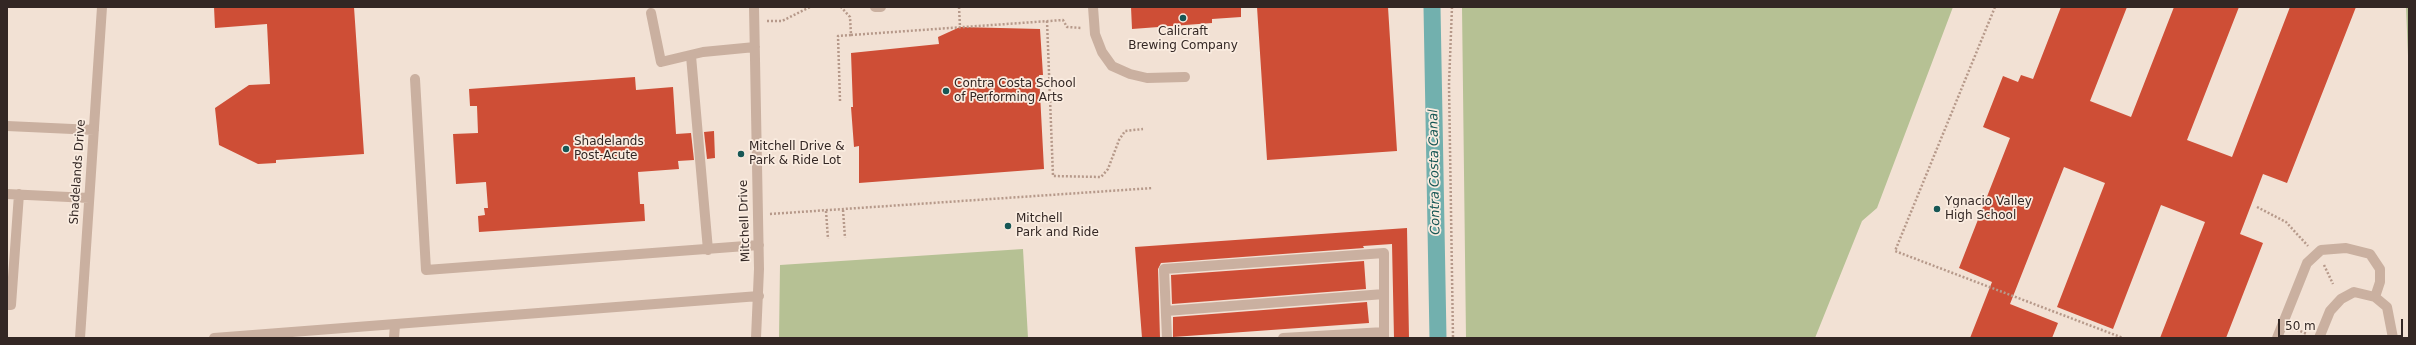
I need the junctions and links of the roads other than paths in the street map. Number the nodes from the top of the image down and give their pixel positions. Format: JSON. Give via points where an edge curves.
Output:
{"nodes":[{"id":1,"x":102,"y":7,"type":"edge"},
{"id":2,"x":754,"y":7,"type":"edge"},
{"id":3,"x":875,"y":7,"type":"edge"},
{"id":4,"x":881,"y":7,"type":"edge"},
{"id":5,"x":1092,"y":7,"type":"edge"},
{"id":6,"x":651,"y":13,"type":"dead end"},
{"id":7,"x":755,"y":47,"type":"junction"},
{"id":8,"x":691,"y":56,"type":"junction"},
{"id":9,"x":1185,"y":77,"type":"dead end"},
{"id":10,"x":414,"y":79,"type":"dead end"},
{"id":11,"x":7,"y":126,"type":"edge"},
{"id":12,"x":94,"y":130,"type":"junction"},
{"id":13,"x":7,"y":194,"type":"edge"},
{"id":14,"x":19,"y":194,"type":"junction"},
{"id":15,"x":89,"y":198,"type":"junction"},
{"id":16,"x":759,"y":245,"type":"junction"},
{"id":17,"x":708,"y":250,"type":"junction"},
{"id":18,"x":1384,"y":294,"type":"junction"},
{"id":19,"x":759,"y":296,"type":"junction"},
{"id":20,"x":2375,"y":297,"type":"junction"},
{"id":21,"x":7,"y":305,"type":"edge"},
{"id":22,"x":1166,"y":311,"type":"junction"},
{"id":23,"x":395,"y":325,"type":"junction"},
{"id":24,"x":1384,"y":335,"type":"edge"},
{"id":25,"x":2314,"y":337,"type":"edge"},
{"id":26,"x":80,"y":338,"type":"edge"},
{"id":27,"x":214,"y":338,"type":"edge"},
{"id":28,"x":394,"y":338,"type":"edge"},
{"id":29,"x":756,"y":338,"type":"edge"},
{"id":30,"x":1167,"y":338,"type":"edge"},
{"id":31,"x":1283,"y":338,"type":"edge"},
{"id":32,"x":2277,"y":338,"type":"edge"},
{"id":33,"x":2393,"y":338,"type":"edge"}],
"edges":[{"from":1,"to":12,"type":"street","name":"Shadelands Drive"},
{"from":2,"to":7,"type":"street","name":"Mitchell Drive"},
{"from":3,"to":4,"type":"street"},
{"from":5,"to":9,"type":"street","via":[[1094,28],[1102,52],[1112,66],[1147,78]]},
{"from":6,"to":8,"type":"street","via":[[661,62]]},
{"from":7,"to":8,"type":"street"},
{"from":7,"to":16,"type":"street","name":"Mitchell Drive"},
{"from":8,"to":17,"type":"street"},
{"from":10,"to":17,"type":"street","via":[[426,270]]},
{"from":11,"to":12,"type":"street"},
{"from":12,"to":15,"type":"street","name":"Shadelands Drive"},
{"from":13,"to":14,"type":"street"},
{"from":14,"to":15,"type":"street"},
{"from":14,"to":21,"type":"street","via":[[11,305]]},
{"from":15,"to":26,"type":"street","name":"Shadelands Drive"},
{"from":16,"to":17,"type":"street"},
{"from":16,"to":19,"type":"street","name":"Mitchell Drive"},
{"from":18,"to":22,"type":"street"},
{"from":18,"to":22,"type":"street","via":[[1384,253],[1164,269]]},
{"from":18,"to":24,"type":"street"},
{"from":19,"to":23,"type":"street"},
{"from":19,"to":29,"type":"street","name":"Mitchell Drive"},
{"from":20,"to":25,"type":"street","via":[[2354,292],[2341,299],[2330,311]]},
{"from":20,"to":32,"type":"street","via":[[2380,282],[2380,269],[2370,254],[2346,248],[2322,250],[2307,263]]},
{"from":20,"to":33,"type":"street","via":[[2387,307]]},
{"from":22,"to":30,"type":"street"},
{"from":23,"to":27,"type":"street"},
{"from":23,"to":28,"type":"street"},
{"from":24,"to":31,"type":"street"}]}
